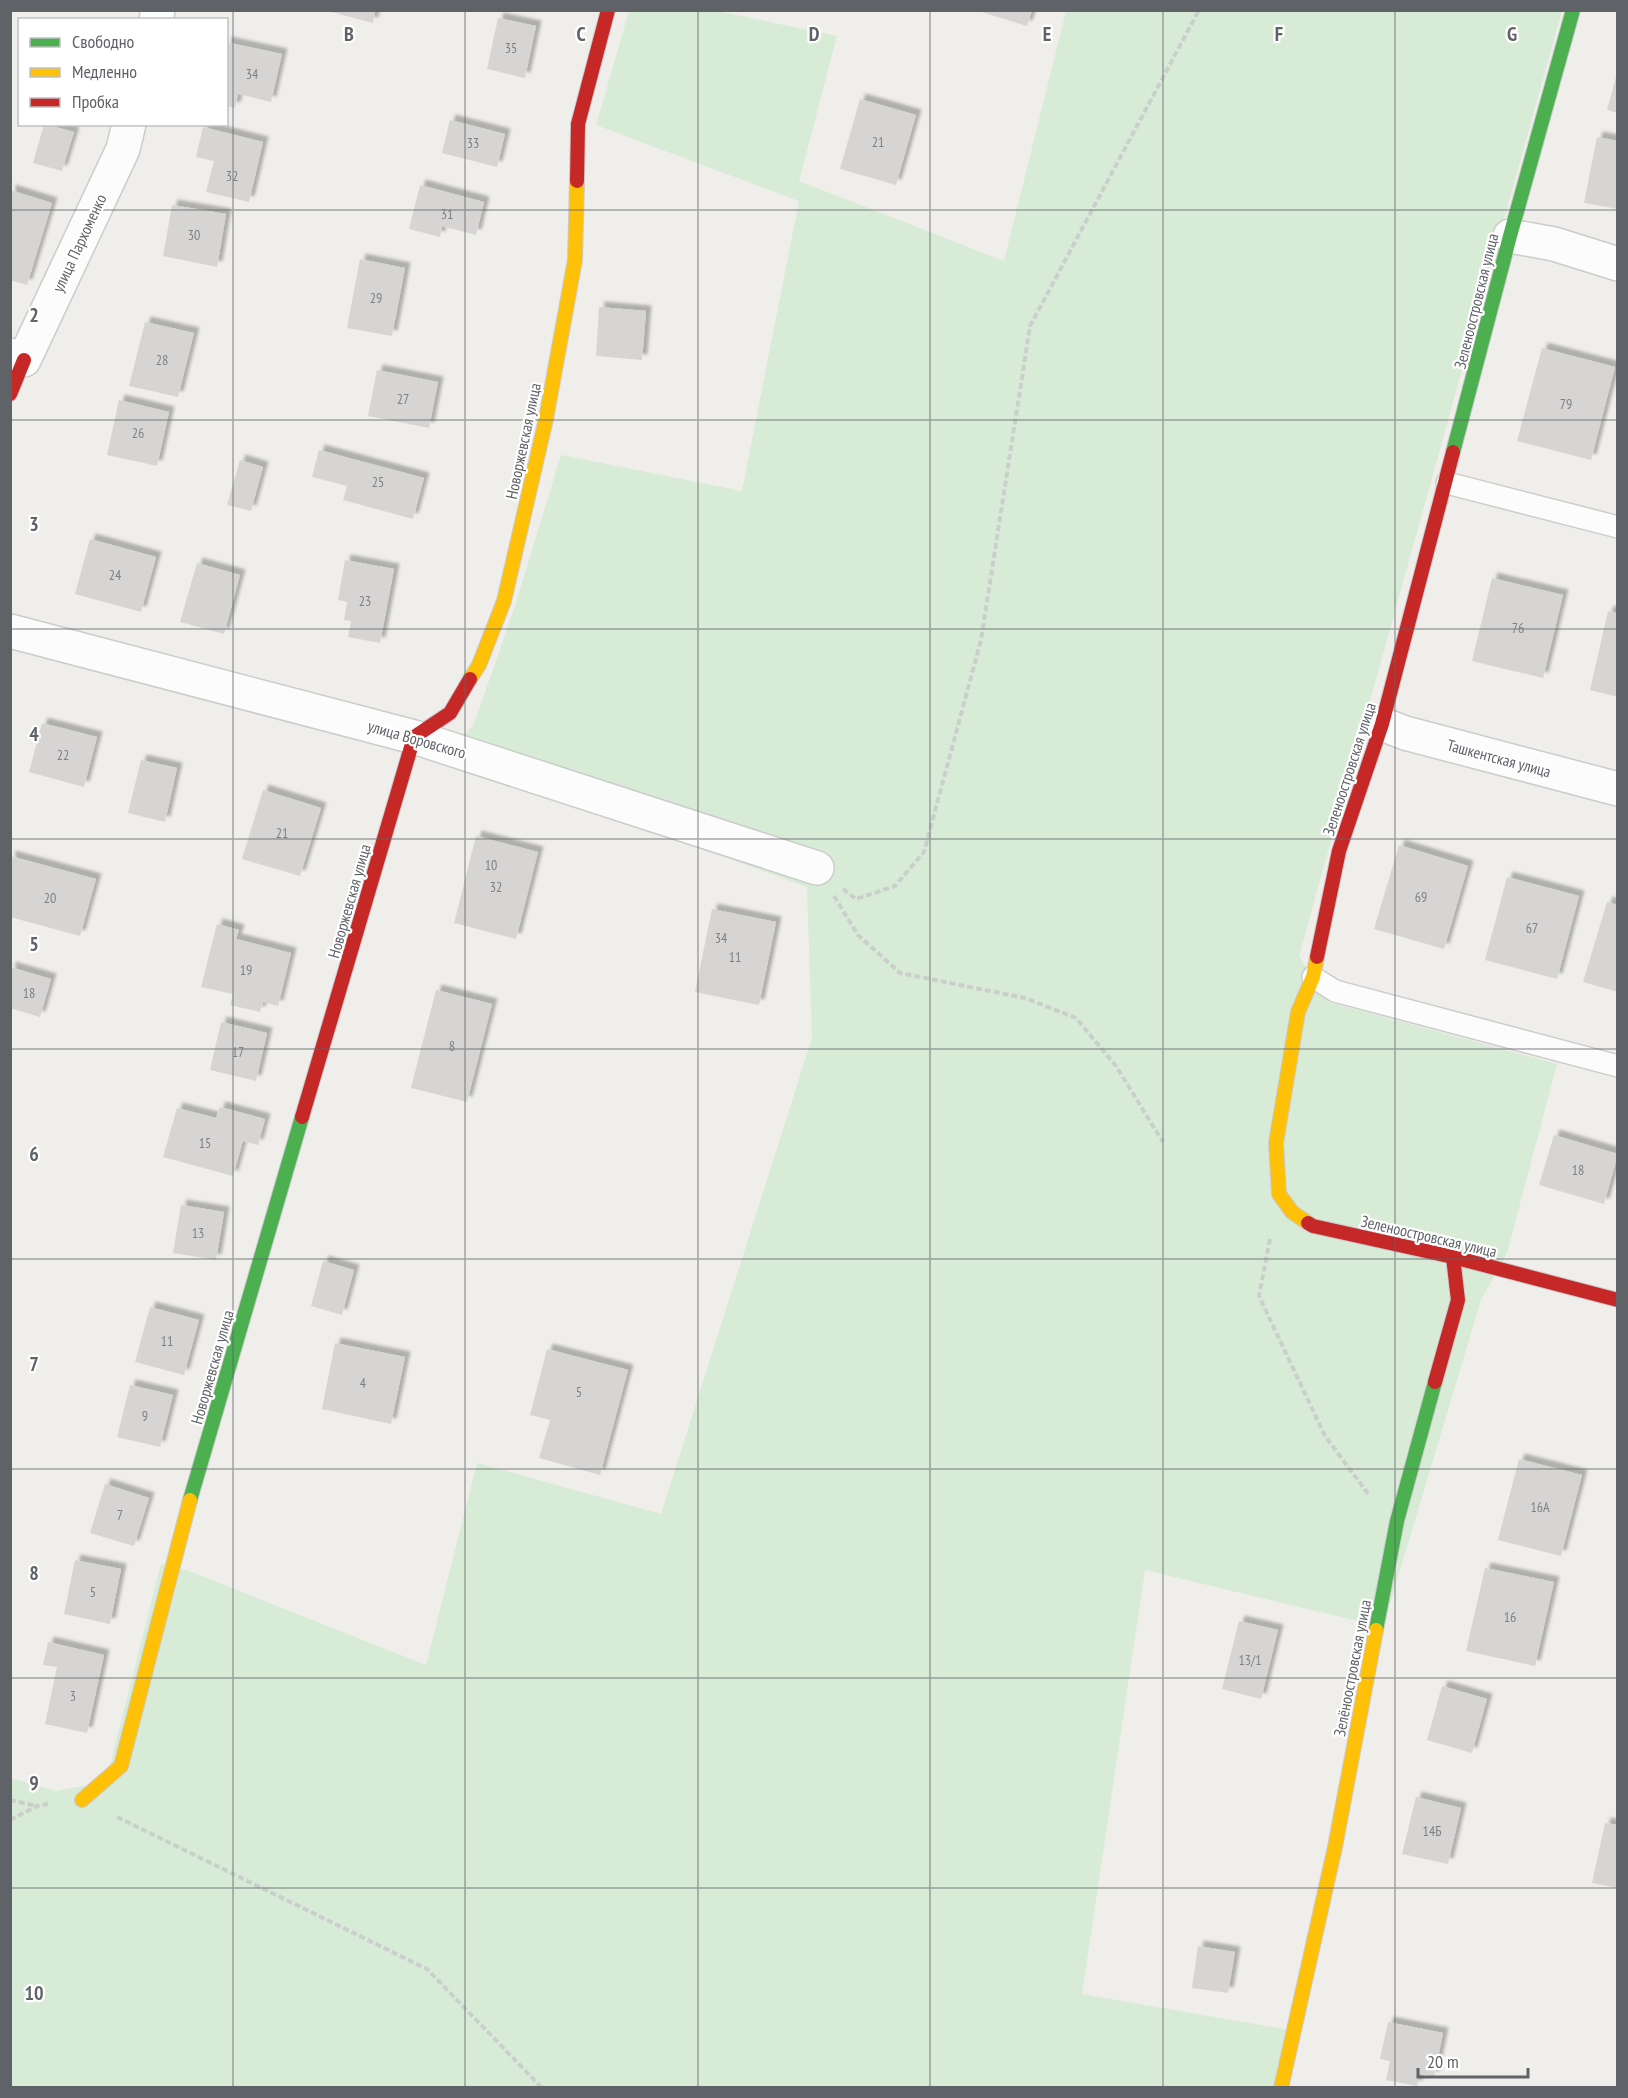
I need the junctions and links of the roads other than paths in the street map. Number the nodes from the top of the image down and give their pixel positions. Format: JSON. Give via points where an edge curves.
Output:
{"nodes":[{"id":1,"x":608,"y":10,"type":"edge"},
{"id":2,"x":1574,"y":10,"type":"edge"},
{"id":3,"x":129,"y":126,"type":"edge"},
{"id":4,"x":1510,"y":236,"type":"junction"},
{"id":5,"x":1617,"y":264,"type":"edge"},
{"id":6,"x":17,"y":357,"type":"edge"},
{"id":7,"x":10,"y":394,"type":"edge"},
{"id":8,"x":1447,"y":483,"type":"junction"},
{"id":9,"x":1617,"y":527,"type":"edge"},
{"id":10,"x":10,"y":631,"type":"edge"},
{"id":11,"x":1382,"y":724,"type":"junction"},
{"id":12,"x":414,"y":737,"type":"junction"},
{"id":13,"x":1617,"y":789,"type":"edge"},
{"id":14,"x":817,"y":868,"type":"road end"},
{"id":15,"x":1313,"y":977,"type":"junction"},
{"id":16,"x":1617,"y":1066,"type":"edge"},
{"id":17,"x":1454,"y":1257,"type":"junction"},
{"id":18,"x":1617,"y":1300,"type":"edge"},
{"id":19,"x":82,"y":1800,"type":"road end"},
{"id":20,"x":1281,"y":2088,"type":"edge"}],
"edges":[{"from":1,"to":12,"type":"street","name":"Новоржевская улица","via":[[578,124],[575,260],[546,418],[504,601],[479,665],[450,713]]},
{"from":2,"to":4,"type":"street","name":"Зеленоостровская улица"},
{"from":3,"to":6,"type":"street","name":"улица Пархоменко","via":[[123,149]]},
{"from":4,"to":5,"type":"street","via":[[1554,244]]},
{"from":4,"to":8,"type":"street","name":"Зеленоостровская улица"},
{"from":6,"to":7,"type":"street","name":"улица Пархоменко"},
{"from":8,"to":9,"type":"lane"},
{"from":8,"to":11,"type":"street","name":"Зеленоостровская улица"},
{"from":10,"to":12,"type":"street","name":"улица Воровского"},
{"from":11,"to":13,"type":"street","name":"Ташкентская улица"},
{"from":11,"to":15,"type":"street","name":"Зеленоостровская улица","via":[[1339,851]]},
{"from":12,"to":14,"type":"street","name":"улица Воровского"},
{"from":12,"to":19,"type":"street","name":"Новоржевская улица","via":[[184,1520],[121,1766]]},
{"from":15,"to":16,"type":"lane","via":[[1335,991]]},
{"from":15,"to":17,"type":"street","name":"Зеленоостровская улица","via":[[1298,1012],[1276,1143],[1279,1194],[1293,1212],[1314,1226]]},
{"from":17,"to":18,"type":"street","name":"Зеленоостровская улица"},
{"from":17,"to":20,"type":"street","name":"Зелёноостровская улица","via":[[1458,1300],[1397,1521],[1335,1847]]}]}
